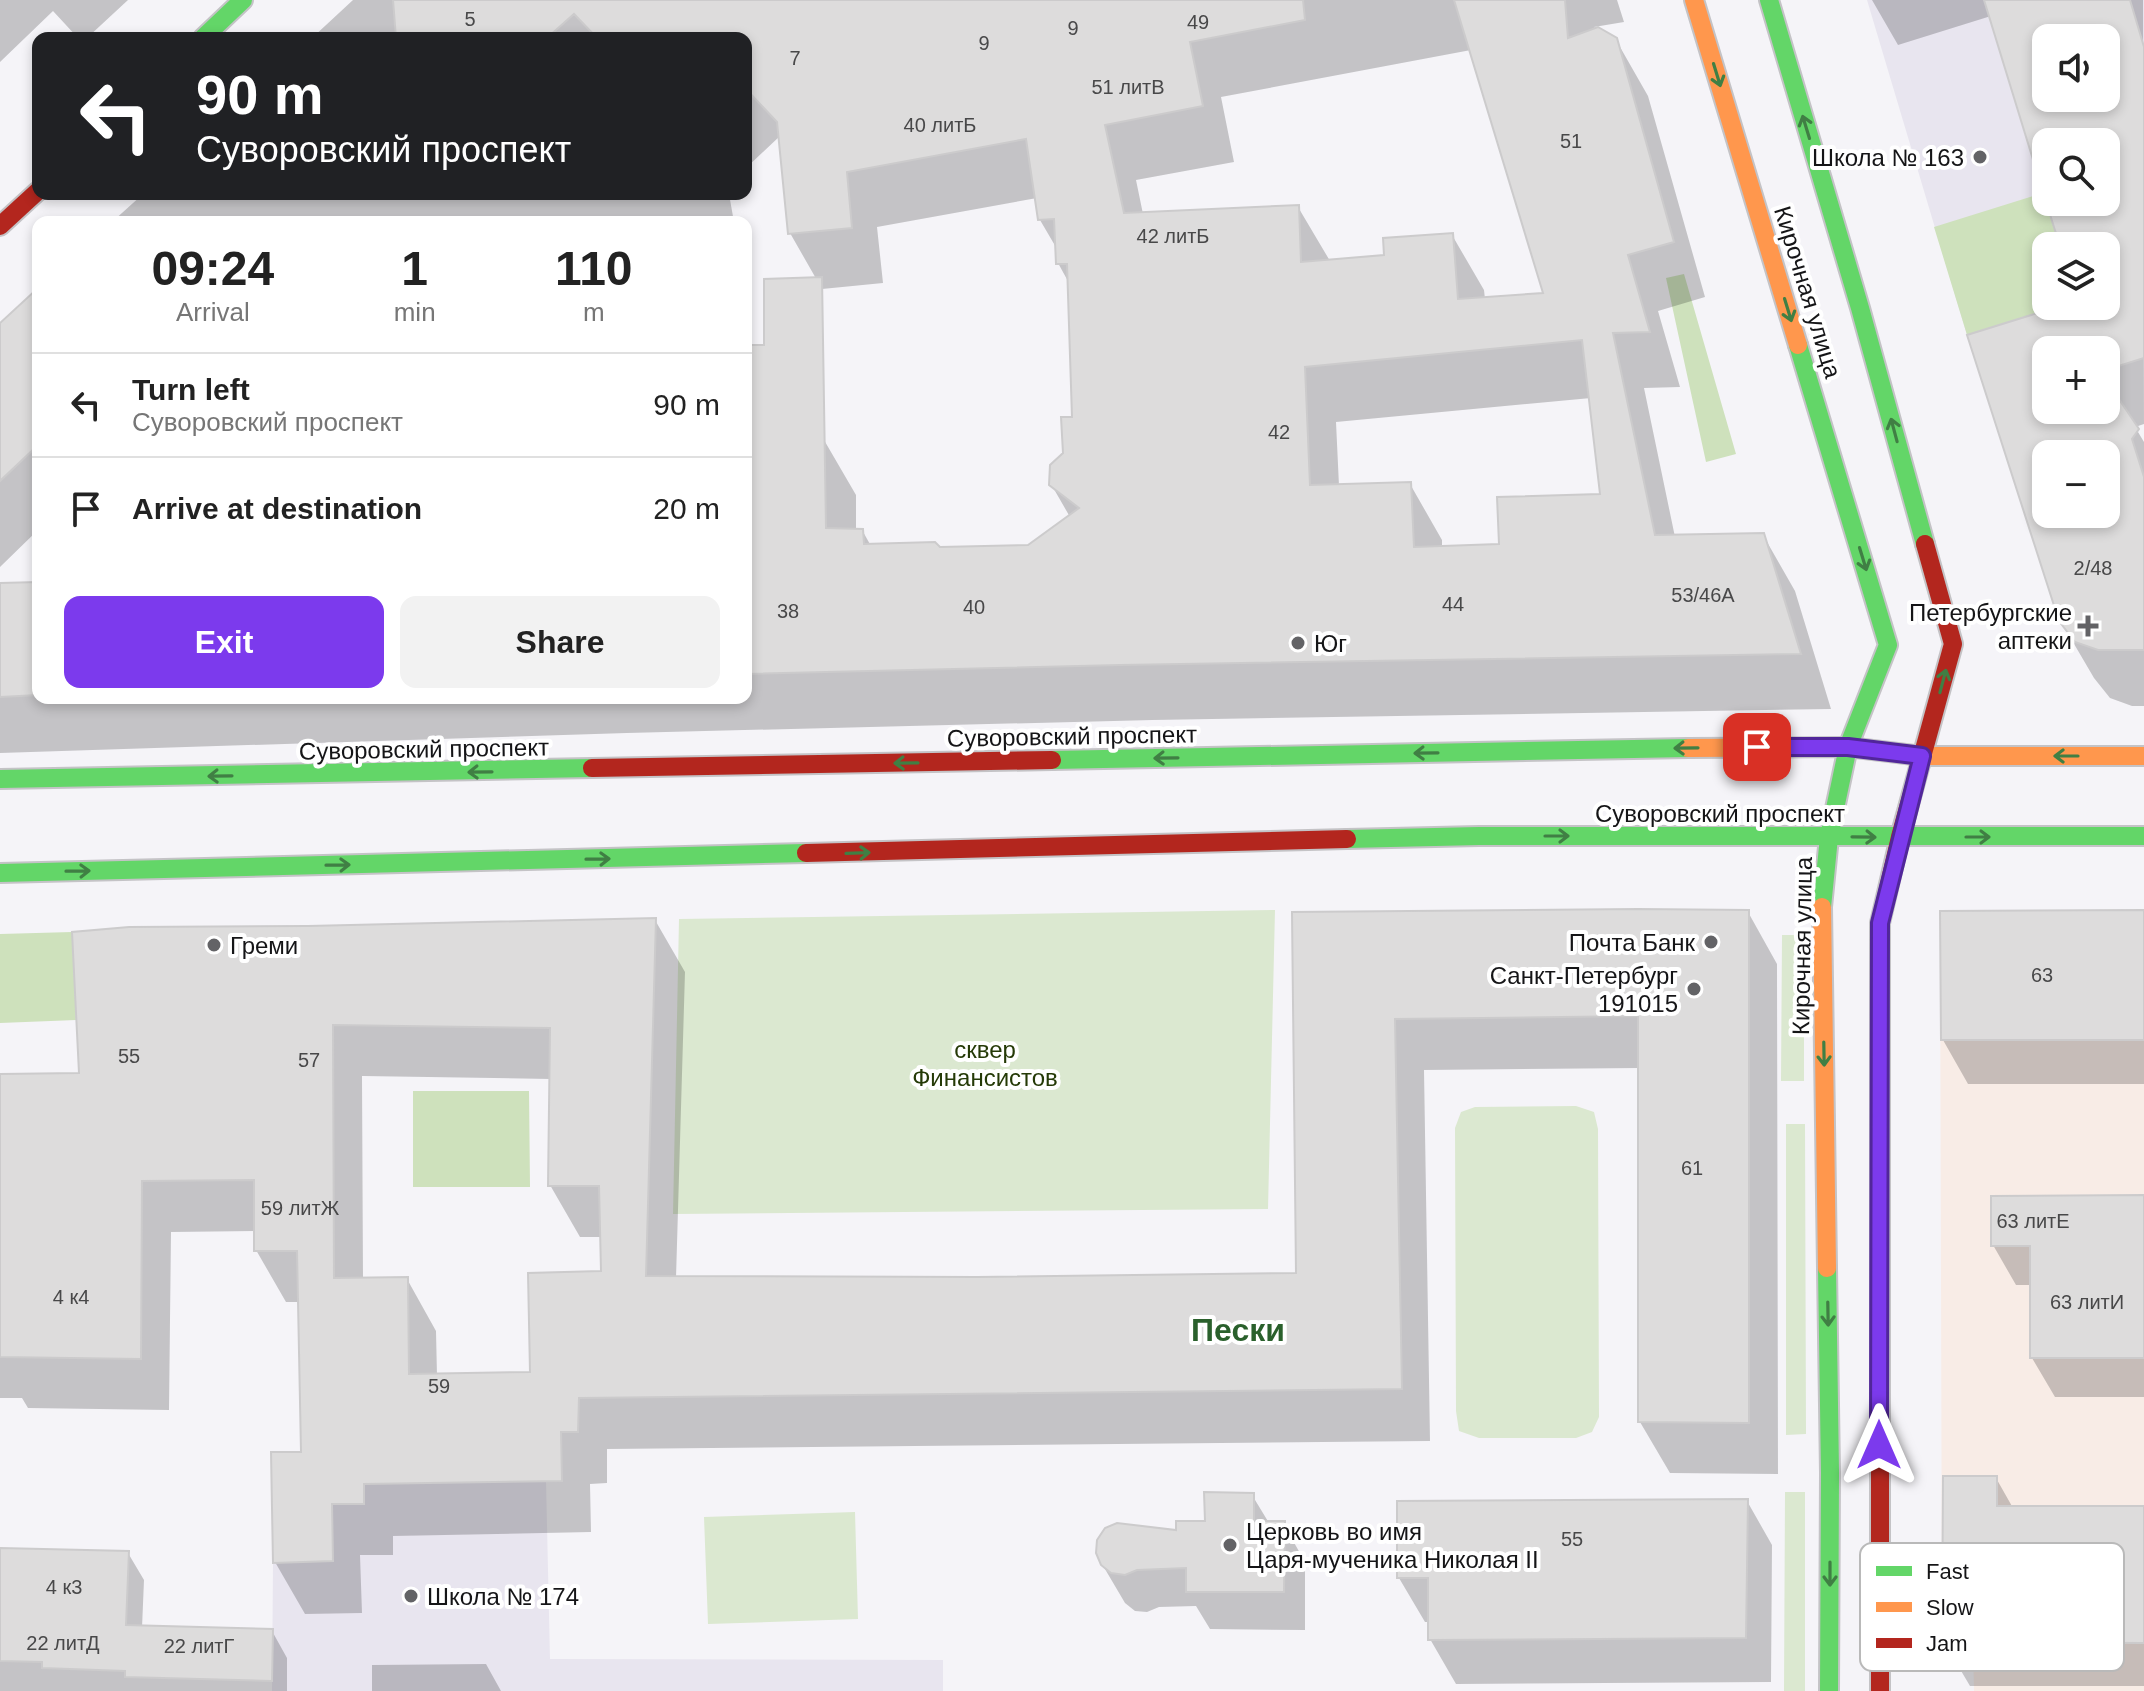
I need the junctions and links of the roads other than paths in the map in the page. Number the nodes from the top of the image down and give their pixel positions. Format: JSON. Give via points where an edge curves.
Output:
{"nodes":[{"id":1,"x":243,"y":0,"type":"edge"},
{"id":2,"x":1694,"y":0,"type":"edge"},
{"id":3,"x":1769,"y":0,"type":"edge"},
{"id":4,"x":209,"y":32,"type":"edge"},
{"id":5,"x":32,"y":197,"type":"edge"},
{"id":6,"x":0,"y":226,"type":"edge"},
{"id":7,"x":1848,"y":747,"type":"junction"},
{"id":8,"x":1922,"y":756,"type":"junction"},
{"id":9,"x":2144,"y":756,"type":"edge"},
{"id":10,"x":0,"y":779,"type":"edge"},
{"id":11,"x":2144,"y":836,"type":"edge"},
{"id":12,"x":1829,"y":837,"type":"junction"},
{"id":13,"x":1900,"y":837,"type":"junction"},
{"id":14,"x":0,"y":873,"type":"edge"},
{"id":15,"x":1880,"y":1543,"type":"edge"},
{"id":16,"x":1829,"y":1691,"type":"edge"}],
"edges":[{"from":1,"to":4,"type":"main road"},
{"from":2,"to":7,"type":"main road","name":"Кирочная улица","one_way":true,"via":[[1888,645]]},
{"from":8,"to":3,"type":"main road","name":"Кирочная улица","one_way":true,"via":[[1953,644]]},
{"from":5,"to":6,"type":"main road"},
{"from":7,"to":8,"type":"main road","name":"Суворовский проспект"},
{"from":7,"to":10,"type":"main road","name":"Суворовский проспект","one_way":true},
{"from":7,"to":12,"type":"main road","name":"Кирочная улица"},
{"from":9,"to":8,"type":"main road","name":"Суворовский проспект","one_way":true},
{"from":8,"to":13,"type":"main road","name":"Кирочная улица"},
{"from":13,"to":11,"type":"main road","name":"Суворовский проспект","one_way":true},
{"from":12,"to":13,"type":"main road","name":"Суворовский проспект","one_way":true},
{"from":14,"to":12,"type":"main road","name":"Суворовский проспект","one_way":true,"via":[[1479,836]]},
{"from":12,"to":16,"type":"main road","name":"Кирочная улица","one_way":true,"via":[[1821,923]]},
{"from":13,"to":15,"type":"main road","name":"Кирочная улица","via":[[1880,923]]}]}
